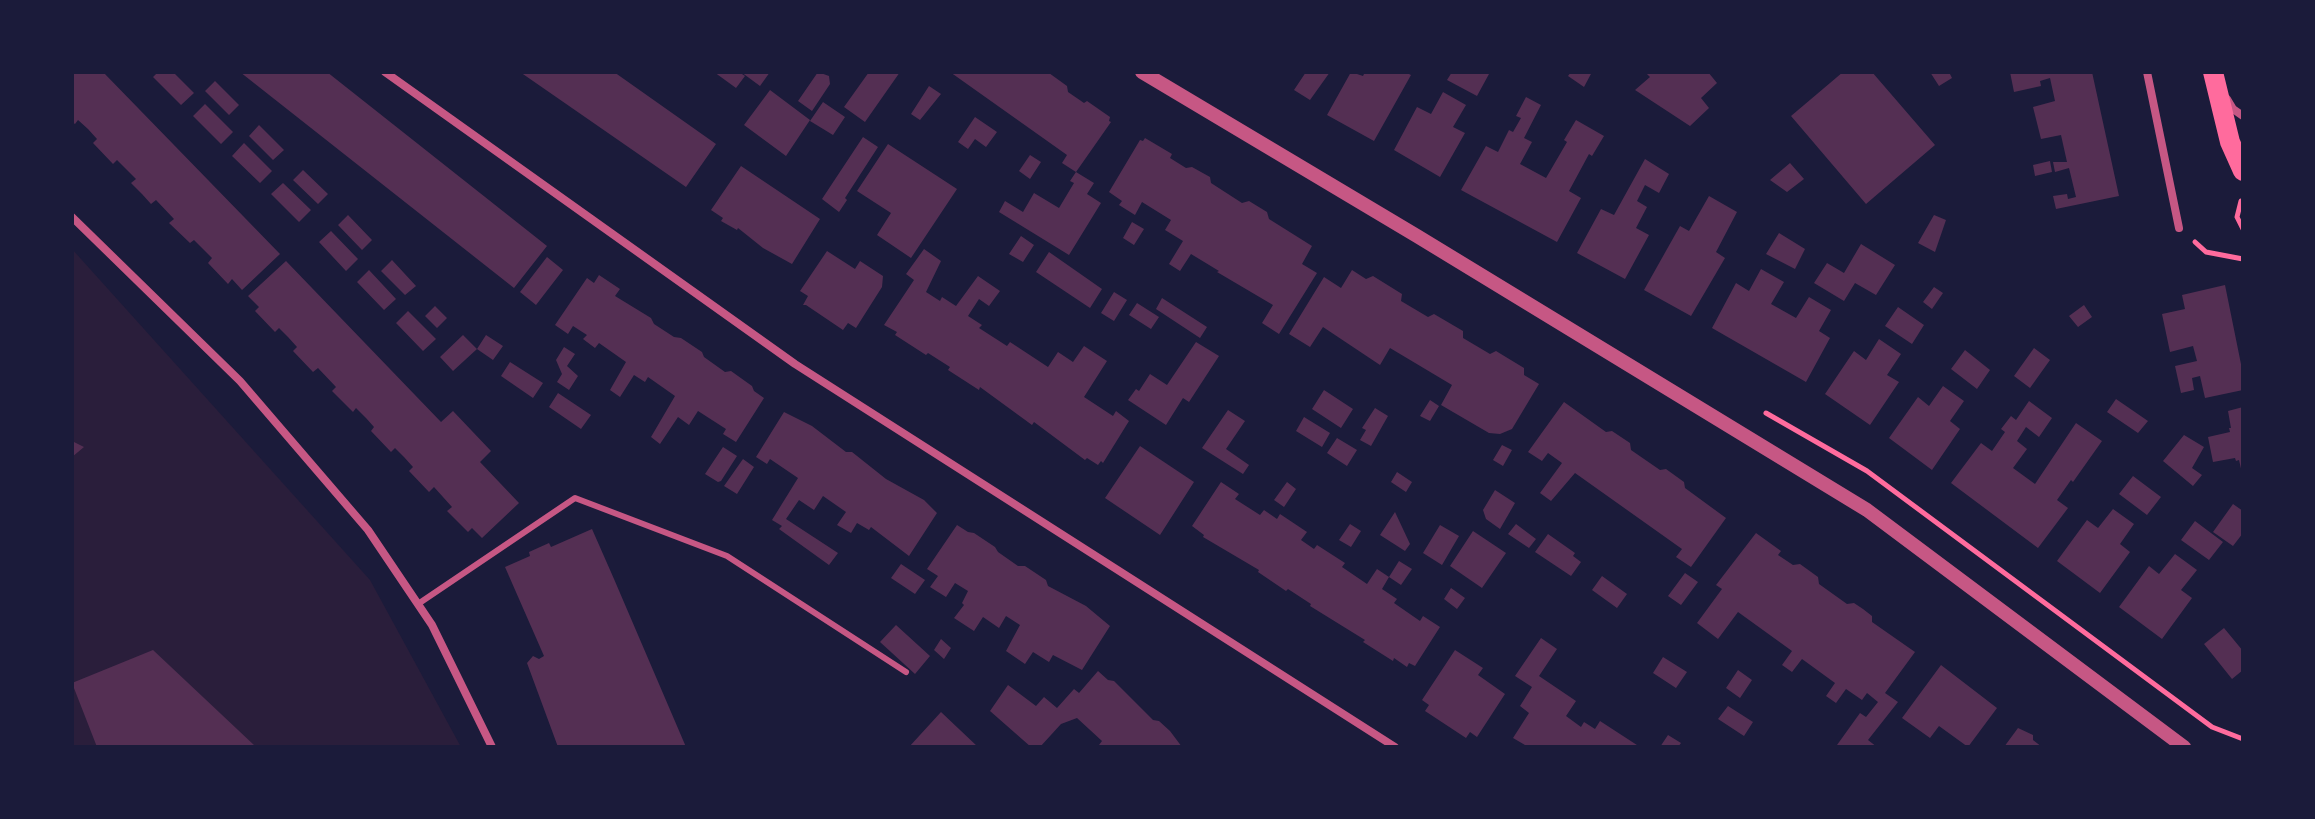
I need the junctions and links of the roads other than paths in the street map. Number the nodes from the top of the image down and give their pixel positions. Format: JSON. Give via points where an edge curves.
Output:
{"nodes":[{"id":1,"x":385,"y":72,"type":"edge"},
{"id":2,"x":1142,"y":72,"type":"edge"},
{"id":3,"x":2147,"y":72,"type":"edge"},
{"id":4,"x":2214,"y":75,"type":"edge"},
{"id":5,"x":2243,"y":116,"type":"edge"},
{"id":6,"x":2243,"y":171,"type":"edge"},
{"id":7,"x":72,"y":217,"type":"edge"},
{"id":8,"x":2179,"y":228,"type":"road end"},
{"id":9,"x":418,"y":604,"type":"junction"},
{"id":10,"x":906,"y":672,"type":"dead end"},
{"id":11,"x":492,"y":747,"type":"edge"},
{"id":12,"x":1395,"y":747,"type":"edge"},
{"id":13,"x":2184,"y":747,"type":"edge"}],
"edges":[{"from":1,"to":12,"type":"street","via":[[795,364]]},
{"from":2,"to":13,"type":"street","via":[[1867,510]]},
{"from":3,"to":8,"type":"street"},
{"from":4,"to":5,"type":"street","via":[[2233,109]]},
{"from":4,"to":6,"type":"main road","via":[[2230,142]]},
{"from":7,"to":9,"type":"street","via":[[240,381],[368,530]]},
{"from":9,"to":10,"type":"lane","via":[[575,498],[727,556]]},
{"from":9,"to":11,"type":"street"}]}
